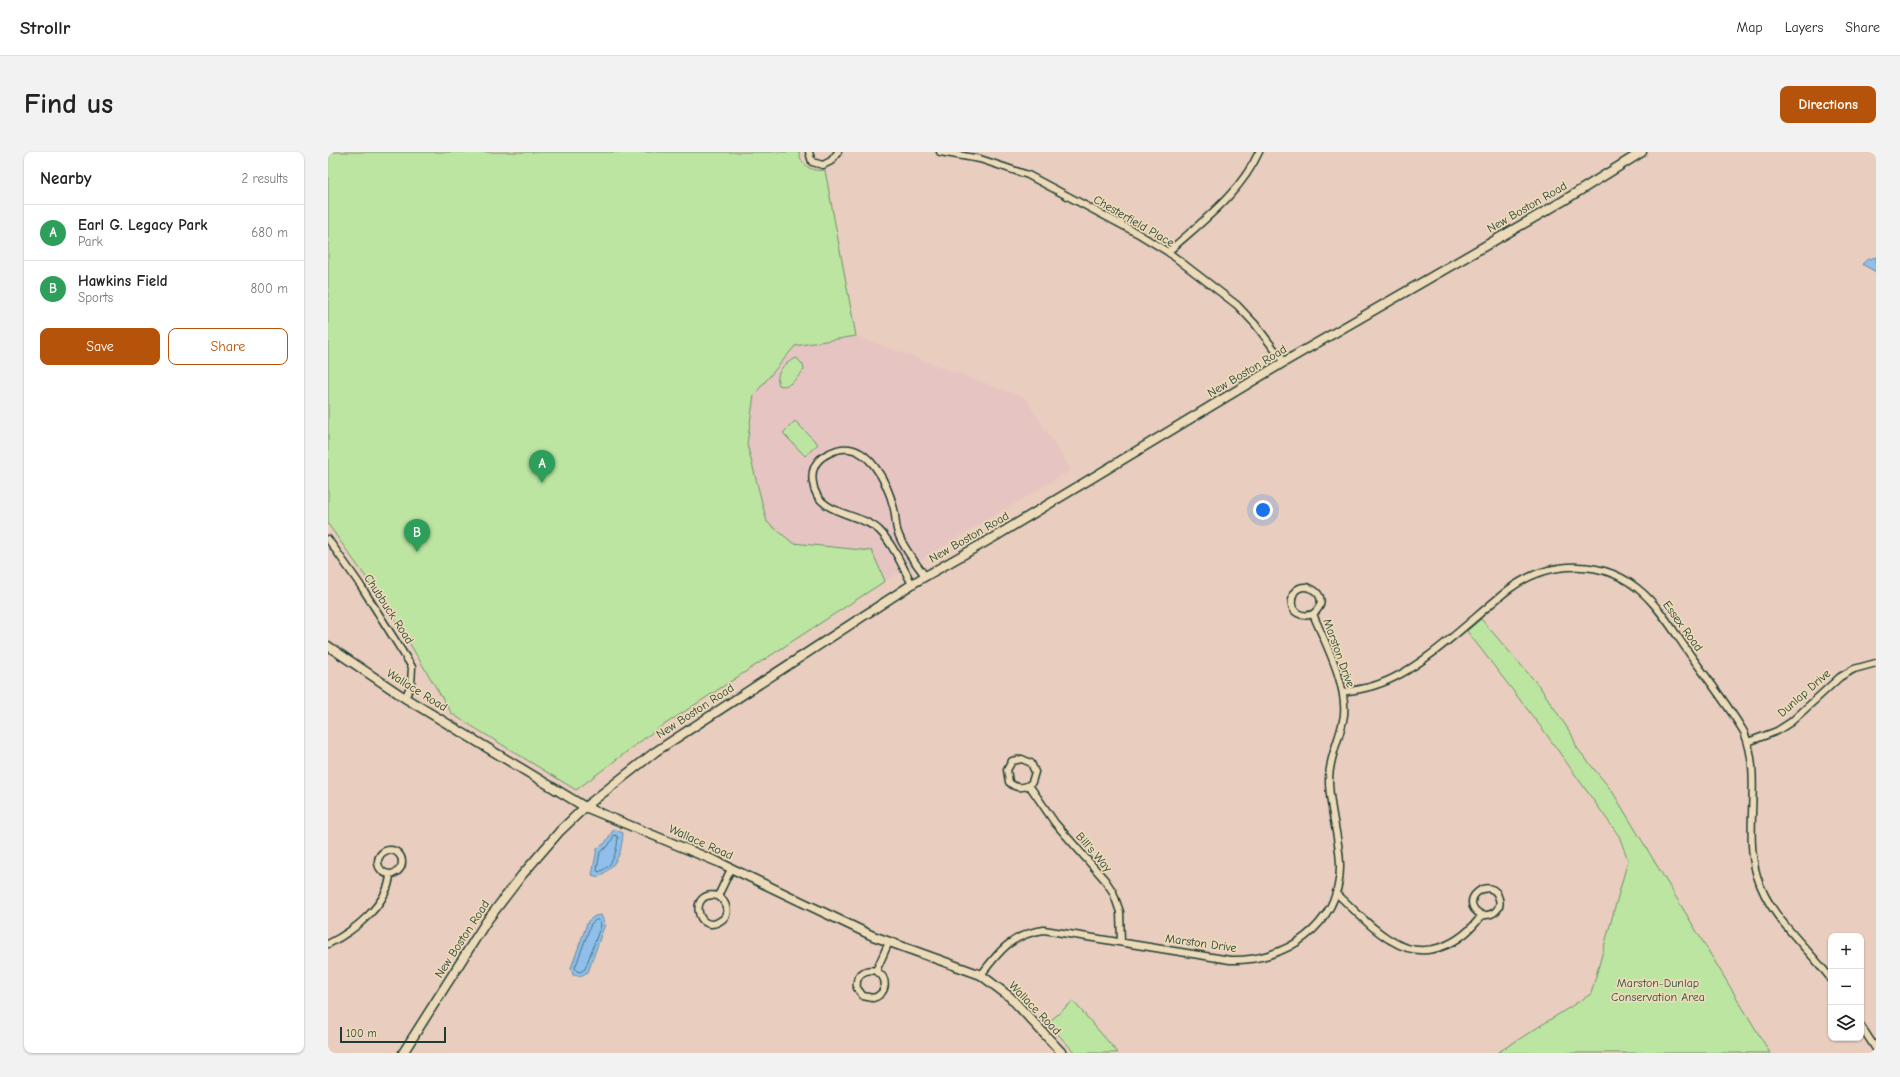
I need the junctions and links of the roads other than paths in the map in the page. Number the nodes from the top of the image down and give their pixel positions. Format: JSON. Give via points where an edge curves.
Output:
{"nodes":[{"id":1,"x":808,"y":152,"type":"edge"},
{"id":2,"x":838,"y":152,"type":"edge"},
{"id":3,"x":940,"y":152,"type":"edge"},
{"id":4,"x":1259,"y":152,"type":"edge"},
{"id":5,"x":1642,"y":152,"type":"edge"},
{"id":6,"x":1168,"y":252,"type":"junction"},
{"id":7,"x":1284,"y":362,"type":"junction"},
{"id":8,"x":328,"y":539,"type":"edge"},
{"id":9,"x":925,"y":576,"type":"junction"},
{"id":10,"x":912,"y":584,"type":"junction"},
{"id":11,"x":1313,"y":614,"type":"junction"},
{"id":12,"x":328,"y":646,"type":"edge"},
{"id":13,"x":1876,"y":662,"type":"edge"},
{"id":14,"x":1343,"y":692,"type":"junction"},
{"id":15,"x":405,"y":698,"type":"junction"},
{"id":16,"x":1748,"y":742,"type":"junction"},
{"id":17,"x":1029,"y":785,"type":"junction"},
{"id":18,"x":585,"y":807,"type":"junction"},
{"id":19,"x":731,"y":869,"type":"junction"},
{"id":20,"x":390,"y":874,"type":"dead end"},
{"id":21,"x":1336,"y":893,"type":"junction"},
{"id":22,"x":718,"y":896,"type":"junction"},
{"id":23,"x":1482,"y":915,"type":"junction"},
{"id":24,"x":890,"y":942,"type":"junction"},
{"id":25,"x":1120,"y":942,"type":"junction"},
{"id":26,"x":328,"y":944,"type":"edge"},
{"id":27,"x":876,"y":971,"type":"junction"},
{"id":28,"x":981,"y":975,"type":"junction"},
{"id":29,"x":1828,"y":975,"type":"edge"},
{"id":30,"x":1864,"y":1031,"type":"edge"},
{"id":31,"x":1876,"y":1049,"type":"edge"},
{"id":32,"x":403,"y":1053,"type":"edge"},
{"id":33,"x":1062,"y":1053,"type":"edge"}],
"edges":[{"from":1,"to":2,"type":"street","via":[[812,162],[819,165],[827,164]]},
{"from":3,"to":6,"type":"street","name":"Chesterfield Place","via":[[980,159],[1028,175]]},
{"from":4,"to":6,"type":"street","via":[[1242,182]]},
{"from":5,"to":7,"type":"street","name":"New Boston Road","via":[[1563,201]]},
{"from":6,"to":7,"type":"street","name":"Chesterfield Place","via":[[1237,305]]},
{"from":7,"to":9,"type":"street","name":"New Boston Road"},
{"from":8,"to":15,"type":"street","name":"Chubbuck Road","via":[[412,667],[411,685]]},
{"from":9,"to":10,"type":"street","name":"New Boston Road"},
{"from":9,"to":10,"type":"street","via":[[898,533],[891,500],[883,479],[872,464],[862,454],[849,448],[834,451],[820,459],[813,471],[817,496],[838,512],[878,529]]},
{"from":10,"to":18,"type":"street","name":"New Boston Road","via":[[655,752]]},
{"from":11,"to":11,"type":"street","name":"Marston Drive","via":[[1320,603],[1318,593],[1310,587],[1300,588],[1293,596],[1293,608],[1304,616]]},
{"from":11,"to":14,"type":"street","name":"Marston Drive"},
{"from":12,"to":15,"type":"street","name":"Wallace Road"},
{"from":13,"to":16,"type":"street","name":"Dunlap Drive","via":[[1840,677],[1791,722],[1777,731]]},
{"from":14,"to":16,"type":"street","name":"Essex Road","via":[[1375,686],[1412,667],[1509,590],[1538,573],[1555,568],[1586,567],[1617,576],[1632,584],[1656,607],[1738,722]]},
{"from":14,"to":21,"type":"street","name":"Marston Drive","via":[[1344,715],[1333,753],[1329,780],[1340,867]]},
{"from":15,"to":18,"type":"street","name":"Wallace Road"},
{"from":16,"to":29,"type":"street","name":"Essex Road","via":[[1752,770],[1753,850],[1759,883],[1775,912]]},
{"from":17,"to":17,"type":"street","via":[[1035,777],[1034,768],[1027,760],[1012,761],[1007,770],[1008,782],[1020,788]]},
{"from":17,"to":25,"type":"street","name":"Bill's Way","via":[[1055,823],[1113,892],[1120,912]]},
{"from":18,"to":19,"type":"street","name":"Wallace Road"},
{"from":18,"to":32,"type":"street","name":"New Boston Road","via":[[540,854],[494,912]]},
{"from":19,"to":22,"type":"street"},
{"from":19,"to":24,"type":"street","name":"Wallace Road"},
{"from":20,"to":26,"type":"street","via":[[387,891],[371,912]]},
{"from":21,"to":23,"type":"street","via":[[1380,934],[1393,942],[1414,949],[1447,946],[1465,934]]},
{"from":21,"to":25,"type":"street","name":"Marston Drive","via":[[1323,918],[1307,936],[1283,951],[1258,959],[1230,960]]},
{"from":22,"to":22,"type":"street","via":[[704,897],[699,904],[699,914],[709,924],[719,922],[726,916],[727,906]]},
{"from":23,"to":23,"type":"street","via":[[1491,915],[1499,905],[1498,896],[1493,890],[1484,888],[1473,896],[1474,910]]},
{"from":24,"to":27,"type":"street"},
{"from":24,"to":28,"type":"street","name":"Wallace Road"},
{"from":25,"to":28,"type":"street","name":"Marston Drive","via":[[1055,930],[1031,932],[1010,942]]},
{"from":27,"to":27,"type":"street","via":[[883,976],[884,989],[878,997],[863,996],[857,988],[858,979],[863,972]]},
{"from":28,"to":33,"type":"street","name":"Wallace Road","via":[[1010,997]]},
{"from":30,"to":31,"type":"street"}]}
